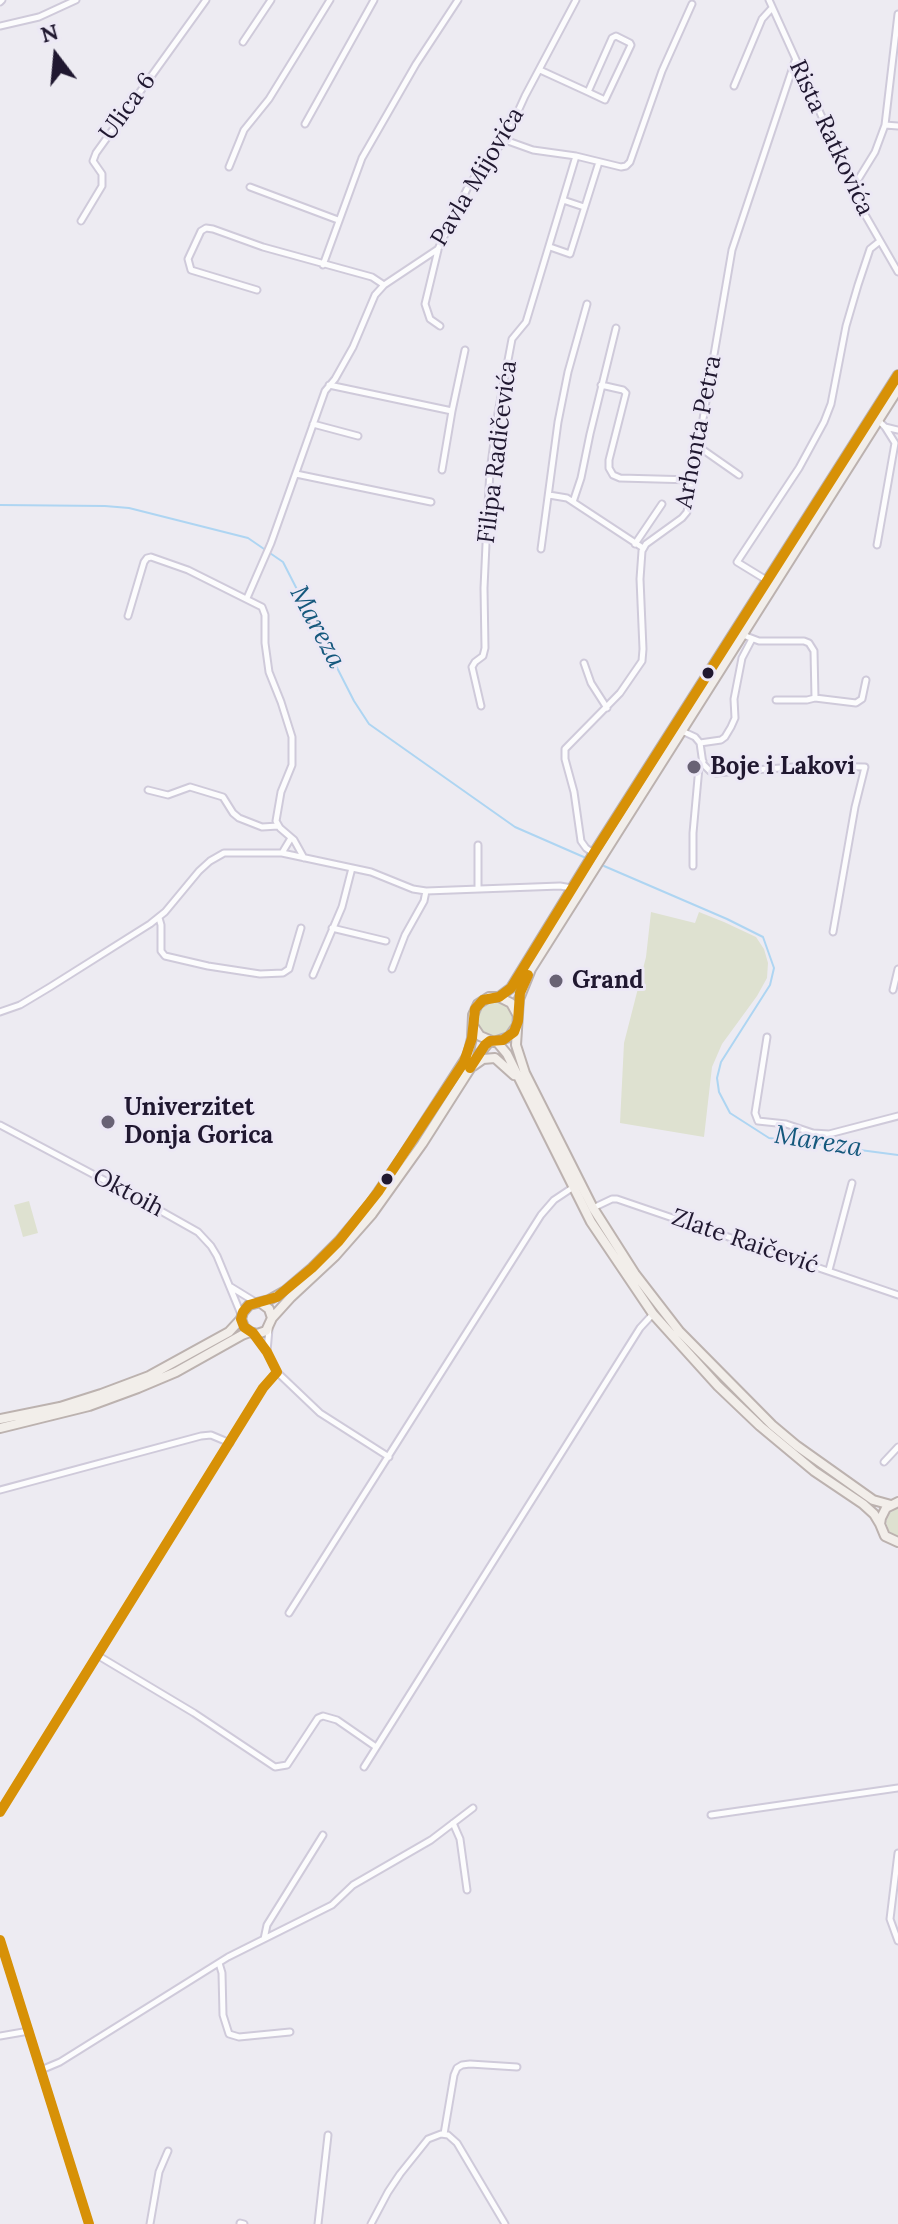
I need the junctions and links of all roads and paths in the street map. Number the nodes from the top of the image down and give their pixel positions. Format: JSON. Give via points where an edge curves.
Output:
{"nodes":[{"id":1,"x":76,"y":0,"type":"edge"},
{"id":2,"x":206,"y":0,"type":"edge"},
{"id":3,"x":271,"y":0,"type":"edge"},
{"id":4,"x":330,"y":0,"type":"edge"},
{"id":5,"x":374,"y":0,"type":"edge"},
{"id":6,"x":458,"y":0,"type":"edge"},
{"id":7,"x":576,"y":0,"type":"edge"},
{"id":8,"x":769,"y":0,"type":"edge"},
{"id":9,"x":692,"y":4,"type":"dead end"},
{"id":10,"x":772,"y":8,"type":"junction"},
{"id":11,"x":898,"y":14,"type":"edge"},
{"id":12,"x":0,"y":26,"type":"edge"},
{"id":13,"x":243,"y":42,"type":"dead end"},
{"id":14,"x":795,"y":61,"type":"junction"},
{"id":15,"x":540,"y":70,"type":"junction"},
{"id":16,"x":734,"y":86,"type":"dead end"},
{"id":17,"x":588,"y":92,"type":"junction"},
{"id":18,"x":305,"y":124,"type":"dead end"},
{"id":19,"x":885,"y":125,"type":"junction"},
{"id":20,"x":898,"y":126,"type":"edge"},
{"id":21,"x":505,"y":140,"type":"junction"},
{"id":22,"x":576,"y":156,"type":"junction"},
{"id":23,"x":599,"y":162,"type":"junction"},
{"id":24,"x":229,"y":167,"type":"dead end"},
{"id":25,"x":852,"y":184,"type":"junction"},
{"id":26,"x":250,"y":187,"type":"dead end"},
{"id":27,"x":563,"y":200,"type":"junction"},
{"id":28,"x":584,"y":207,"type":"junction"},
{"id":29,"x":338,"y":220,"type":"junction"},
{"id":30,"x":81,"y":221,"type":"dead end"},
{"id":31,"x":880,"y":241,"type":"junction"},
{"id":32,"x":549,"y":247,"type":"junction"},
{"id":33,"x":438,"y":249,"type":"junction"},
{"id":34,"x":323,"y":265,"type":"junction"},
{"id":35,"x":898,"y":272,"type":"edge"},
{"id":36,"x":384,"y":285,"type":"junction"},
{"id":37,"x":257,"y":290,"type":"dead end"},
{"id":38,"x":587,"y":304,"type":"dead end"},
{"id":39,"x":440,"y":326,"type":"dead end"},
{"id":40,"x":616,"y":328,"type":"dead end"},
{"id":41,"x":465,"y":350,"type":"dead end"},
{"id":42,"x":898,"y":375,"type":"edge"},
{"id":43,"x":329,"y":385,"type":"junction"},
{"id":44,"x":601,"y":385,"type":"junction"},
{"id":45,"x":898,"y":389,"type":"edge"},
{"id":46,"x":452,"y":411,"type":"junction"},
{"id":47,"x":313,"y":424,"type":"junction"},
{"id":48,"x":882,"y":424,"type":"junction"},
{"id":49,"x":898,"y":430,"type":"edge"},
{"id":50,"x":358,"y":436,"type":"dead end"},
{"id":51,"x":699,"y":447,"type":"junction"},
{"id":52,"x":442,"y":470,"type":"dead end"},
{"id":53,"x":296,"y":474,"type":"junction"},
{"id":54,"x":739,"y":475,"type":"dead end"},
{"id":55,"x":693,"y":480,"type":"junction"},
{"id":56,"x":549,"y":495,"type":"junction"},
{"id":57,"x":431,"y":502,"type":"dead end"},
{"id":58,"x":573,"y":502,"type":"junction"},
{"id":59,"x":662,"y":504,"type":"dead end"},
{"id":60,"x":635,"y":544,"type":"junction"},
{"id":61,"x":877,"y":545,"type":"dead end"},
{"id":62,"x":643,"y":548,"type":"junction"},
{"id":63,"x":541,"y":549,"type":"dead end"},
{"id":64,"x":768,"y":581,"type":"junction"},
{"id":65,"x":247,"y":598,"type":"junction"},
{"id":66,"x":128,"y":616,"type":"dead end"},
{"id":67,"x":748,"y":637,"type":"junction"},
{"id":68,"x":584,"y":663,"type":"dead end"},
{"id":69,"x":866,"y":680,"type":"dead end"},
{"id":70,"x":815,"y":698,"type":"junction"},
{"id":71,"x":776,"y":700,"type":"dead end"},
{"id":72,"x":481,"y":706,"type":"dead end"},
{"id":73,"x":607,"y":708,"type":"junction"},
{"id":74,"x":682,"y":731,"type":"junction"},
{"id":75,"x":700,"y":743,"type":"junction"},
{"id":76,"x":703,"y":761,"type":"junction"},
{"id":77,"x":148,"y":790,"type":"dead end"},
{"id":78,"x":278,"y":826,"type":"junction"},
{"id":79,"x":291,"y":838,"type":"junction"},
{"id":80,"x":478,"y":845,"type":"dead end"},
{"id":81,"x":282,"y":853,"type":"junction"},
{"id":82,"x":594,"y":853,"type":"junction"},
{"id":83,"x":304,"y":858,"type":"junction"},
{"id":84,"x":693,"y":866,"type":"dead end"},
{"id":85,"x":352,"y":868,"type":"junction"},
{"id":86,"x":478,"y":889,"type":"junction"},
{"id":87,"x":573,"y":889,"type":"junction"},
{"id":88,"x":426,"y":891,"type":"junction"},
{"id":89,"x":159,"y":918,"type":"junction"},
{"id":90,"x":301,"y":928,"type":"dead end"},
{"id":91,"x":332,"y":928,"type":"junction"},
{"id":92,"x":833,"y":932,"type":"dead end"},
{"id":93,"x":386,"y":941,"type":"dead end"},
{"id":94,"x":392,"y":969,"type":"dead end"},
{"id":95,"x":898,"y":969,"type":"edge"},
{"id":96,"x":313,"y":975,"type":"dead end"},
{"id":97,"x":893,"y":990,"type":"dead end"},
{"id":98,"x":499,"y":997,"type":"junction"},
{"id":99,"x":0,"y":1012,"type":"edge"},
{"id":100,"x":517,"y":1015,"type":"junction"},
{"id":101,"x":473,"y":1026,"type":"junction"},
{"id":102,"x":517,"y":1026,"type":"junction"},
{"id":103,"x":767,"y":1037,"type":"dead end"},
{"id":104,"x":494,"y":1042,"type":"junction"},
{"id":105,"x":469,"y":1068,"type":"junction"},
{"id":106,"x":518,"y":1077,"type":"junction"},
{"id":107,"x":898,"y":1116,"type":"edge"},
{"id":108,"x":0,"y":1125,"type":"edge"},
{"id":109,"x":852,"y":1183,"type":"dead end"},
{"id":110,"x":572,"y":1188,"type":"junction"},
{"id":111,"x":593,"y":1208,"type":"junction"},
{"id":112,"x":829,"y":1270,"type":"junction"},
{"id":113,"x":231,"y":1287,"type":"junction"},
{"id":114,"x":898,"y":1295,"type":"edge"},
{"id":115,"x":259,"y":1303,"type":"junction"},
{"id":116,"x":653,"y":1314,"type":"junction"},
{"id":117,"x":241,"y":1317,"type":"junction"},
{"id":118,"x":271,"y":1322,"type":"junction"},
{"id":119,"x":252,"y":1333,"type":"junction"},
{"id":120,"x":267,"y":1352,"type":"junction"},
{"id":121,"x":277,"y":1372,"type":"junction"},
{"id":122,"x":0,"y":1419,"type":"edge"},
{"id":123,"x":0,"y":1428,"type":"edge"},
{"id":124,"x":230,"y":1443,"type":"junction"},
{"id":125,"x":898,"y":1447,"type":"edge"},
{"id":126,"x":389,"y":1457,"type":"junction"},
{"id":127,"x":884,"y":1462,"type":"dead end"},
{"id":128,"x":0,"y":1490,"type":"edge"},
{"id":129,"x":894,"y":1504,"type":"edge"},
{"id":130,"x":880,"y":1524,"type":"junction"},
{"id":131,"x":898,"y":1542,"type":"edge"},
{"id":132,"x":289,"y":1613,"type":"dead end"},
{"id":133,"x":97,"y":1655,"type":"junction"},
{"id":134,"x":376,"y":1747,"type":"junction"},
{"id":135,"x":364,"y":1767,"type":"dead end"},
{"id":136,"x":898,"y":1788,"type":"edge"},
{"id":137,"x":473,"y":1808,"type":"dead end"},
{"id":138,"x":0,"y":1812,"type":"edge"},
{"id":139,"x":711,"y":1815,"type":"dead end"},
{"id":140,"x":453,"y":1823,"type":"junction"},
{"id":141,"x":323,"y":1835,"type":"dead end"},
{"id":142,"x":898,"y":1853,"type":"edge"},
{"id":143,"x":467,"y":1890,"type":"dead end"},
{"id":144,"x":264,"y":1939,"type":"junction"},
{"id":145,"x":0,"y":1940,"type":"edge"},
{"id":146,"x":898,"y":1941,"type":"edge"},
{"id":147,"x":219,"y":1963,"type":"junction"},
{"id":148,"x":29,"y":2031,"type":"junction"},
{"id":149,"x":290,"y":2032,"type":"dead end"},
{"id":150,"x":0,"y":2036,"type":"edge"},
{"id":151,"x":517,"y":2067,"type":"dead end"},
{"id":152,"x":41,"y":2070,"type":"junction"},
{"id":153,"x":444,"y":2134,"type":"junction"},
{"id":154,"x":328,"y":2135,"type":"dead end"},
{"id":155,"x":168,"y":2151,"type":"dead end"},
{"id":156,"x":89,"y":2224,"type":"edge"},
{"id":157,"x":150,"y":2224,"type":"edge"},
{"id":158,"x":318,"y":2224,"type":"edge"},
{"id":159,"x":371,"y":2224,"type":"edge"},
{"id":160,"x":505,"y":2224,"type":"edge"}],
"edges":[{"from":1,"to":12,"type":"street","via":[[39,17]]},
{"from":2,"to":30,"type":"street","name":"Ulica 6","via":[[96,153],[93,161],[102,174],[102,186]]},
{"from":3,"to":13,"type":"street"},
{"from":4,"to":24,"type":"street","via":[[244,130]]},
{"from":5,"to":18,"type":"street"},
{"from":6,"to":29,"type":"street","via":[[362,158]]},
{"from":7,"to":15,"type":"street","name":"Pavla Mijovića"},
{"from":8,"to":10,"type":"street","name":"Rista Ratkovića"},
{"from":9,"to":23,"type":"street","via":[[630,162],[621,167]]},
{"from":10,"to":14,"type":"street","name":"Rista Ratkovića"},
{"from":10,"to":16,"type":"street","via":[[762,19]]},
{"from":11,"to":19,"type":"street"},
{"from":14,"to":25,"type":"street","name":"Rista Ratkovića"},
{"from":14,"to":51,"type":"street","name":"Arhonta Petra","via":[[732,250]]},
{"from":15,"to":17,"type":"street"},
{"from":15,"to":21,"type":"street","name":"Pavla Mijovića"},
{"from":17,"to":17,"type":"street","via":[[605,100],[630,43],[612,38]]},
{"from":19,"to":20,"type":"street"},
{"from":19,"to":25,"type":"street","via":[[875,152]]},
{"from":21,"to":22,"type":"street"},
{"from":21,"to":33,"type":"street","name":"Pavla Mijovića","via":[[467,189]]},
{"from":22,"to":23,"type":"street"},
{"from":22,"to":27,"type":"street","name":"Filipa Radičevića"},
{"from":23,"to":28,"type":"street"},
{"from":25,"to":31,"type":"street","name":"Rista Ratkovića"},
{"from":26,"to":29,"type":"street"},
{"from":27,"to":28,"type":"street"},
{"from":27,"to":32,"type":"street","name":"Filipa Radičevića"},
{"from":28,"to":32,"type":"street","via":[[570,254]]},
{"from":29,"to":34,"type":"street"},
{"from":31,"to":35,"type":"street","name":"Rista Ratkovića"},
{"from":31,"to":64,"type":"street","via":[[870,249],[858,285],[824,422],[737,562]]},
{"from":32,"to":72,"type":"street","name":"Filipa Radičevića","via":[[526,322],[512,339],[496,425],[486,537],[485,648],[472,667]]},
{"from":33,"to":36,"type":"street","name":"Pavla Mijovića"},
{"from":33,"to":39,"type":"street","via":[[425,304],[430,319]]},
{"from":34,"to":36,"type":"street"},
{"from":34,"to":37,"type":"street","via":[[211,228],[201,231],[188,259],[191,270]]},
{"from":36,"to":43,"type":"street","name":"Pavla Mijovića"},
{"from":38,"to":56,"type":"street","via":[[558,422]]},
{"from":40,"to":44,"type":"street"},
{"from":41,"to":46,"type":"street"},
{"from":42,"to":64,"type":"main road"},
{"from":43,"to":46,"type":"street"},
{"from":43,"to":47,"type":"street","name":"Pavla Mijovića"},
{"from":44,"to":55,"type":"street","via":[[626,393],[609,460],[613,475]]},
{"from":44,"to":58,"type":"street"},
{"from":45,"to":48,"type":"main road"},
{"from":46,"to":52,"type":"street"},
{"from":47,"to":50,"type":"street"},
{"from":47,"to":53,"type":"street","name":"Pavla Mijovića"},
{"from":48,"to":49,"type":"street"},
{"from":48,"to":61,"type":"street","via":[[895,445]]},
{"from":48,"to":67,"type":"main road"},
{"from":51,"to":54,"type":"street"},
{"from":51,"to":55,"type":"street","name":"Arhonta Petra"},
{"from":53,"to":57,"type":"street"},
{"from":53,"to":65,"type":"street","name":"Pavla Mijovića"},
{"from":55,"to":62,"type":"street","name":"Arhonta Petra","via":[[685,515]]},
{"from":56,"to":58,"type":"street"},
{"from":56,"to":63,"type":"street"},
{"from":58,"to":60,"type":"street"},
{"from":59,"to":60,"type":"street"},
{"from":60,"to":62,"type":"street"},
{"from":62,"to":73,"type":"street","via":[[642,661]]},
{"from":64,"to":82,"type":"main road"},
{"from":65,"to":66,"type":"street","via":[[151,557],[144,562]]},
{"from":65,"to":78,"type":"street","via":[[264,610],[269,672],[292,737],[292,765],[279,801]]},
{"from":67,"to":70,"type":"street","via":[[809,643],[814,651]]},
{"from":67,"to":74,"type":"main road"},
{"from":67,"to":75,"type":"street","via":[[731,727],[721,740]]},
{"from":68,"to":73,"type":"street"},
{"from":69,"to":70,"type":"street","via":[[859,702]]},
{"from":70,"to":71,"type":"street"},
{"from":73,"to":82,"type":"street","via":[[564,753],[581,841]]},
{"from":74,"to":75,"type":"street"},
{"from":74,"to":100,"type":"main road","via":[[531,969]]},
{"from":75,"to":76,"type":"street"},
{"from":76,"to":84,"type":"street"},
{"from":76,"to":92,"type":"street","via":[[710,771],[722,774],[865,767]]},
{"from":77,"to":78,"type":"street","via":[[168,795],[186,787],[204,791],[223,797],[239,818],[262,827]]},
{"from":78,"to":79,"type":"street"},
{"from":79,"to":81,"type":"street"},
{"from":79,"to":83,"type":"street"},
{"from":80,"to":86,"type":"street"},
{"from":81,"to":83,"type":"street"},
{"from":81,"to":89,"type":"street","via":[[218,856]]},
{"from":82,"to":87,"type":"main road"},
{"from":83,"to":85,"type":"street"},
{"from":85,"to":88,"type":"street"},
{"from":85,"to":91,"type":"street"},
{"from":86,"to":87,"type":"street"},
{"from":86,"to":88,"type":"street"},
{"from":87,"to":98,"type":"main road","via":[[511,988]]},
{"from":88,"to":94,"type":"street"},
{"from":89,"to":90,"type":"street","via":[[165,956],[260,974],[289,969]]},
{"from":89,"to":99,"type":"street","via":[[20,1005]]},
{"from":91,"to":93,"type":"street"},
{"from":91,"to":96,"type":"street"},
{"from":95,"to":97,"type":"street"},
{"from":98,"to":100,"type":"main road","via":[[511,1003]]},
{"from":98,"to":101,"type":"main road","via":[[478,1004]]},
{"from":100,"to":102,"type":"main road"},
{"from":101,"to":104,"type":"main road"},
{"from":101,"to":115,"type":"main road","via":[[464,1062],[371,1203],[312,1268],[277,1297]]},
{"from":102,"to":104,"type":"main road","via":[[509,1037]]},
{"from":102,"to":111,"type":"main road","via":[[519,1059]]},
{"from":103,"to":107,"type":"street","via":[[758,1121],[829,1134]]},
{"from":104,"to":105,"type":"main road"},
{"from":104,"to":106,"type":"main road"},
{"from":105,"to":106,"type":"main road","via":[[492,1057]]},
{"from":105,"to":118,"type":"main road","via":[[372,1214]]},
{"from":106,"to":110,"type":"main road"},
{"from":108,"to":113,"type":"street","name":"Oktoih","via":[[194,1229],[215,1251]]},
{"from":109,"to":112,"type":"street"},
{"from":110,"to":116,"type":"main road"},
{"from":110,"to":126,"type":"street","via":[[541,1215]]},
{"from":111,"to":112,"type":"street","name":"Zlate Raičević","via":[[617,1199]]},
{"from":111,"to":129,"type":"main road","via":[[658,1305],[732,1386],[831,1472],[873,1500]]},
{"from":112,"to":114,"type":"street","name":"Zlate Raičević"},
{"from":113,"to":115,"type":"street"},
{"from":113,"to":117,"type":"street","name":"Oktoih"},
{"from":115,"to":117,"type":"main road","via":[[249,1305]]},
{"from":115,"to":118,"type":"main road","via":[[269,1309]]},
{"from":116,"to":130,"type":"main road","via":[[740,1408],[866,1507]]},
{"from":116,"to":134,"type":"street"},
{"from":117,"to":119,"type":"main road"},
{"from":117,"to":122,"type":"main road","via":[[222,1337],[131,1383],[60,1407]]},
{"from":118,"to":119,"type":"main road","via":[[262,1333]]},
{"from":118,"to":120,"type":"street"},
{"from":119,"to":120,"type":"street"},
{"from":119,"to":123,"type":"main road","via":[[138,1388]]},
{"from":120,"to":121,"type":"street"},
{"from":121,"to":124,"type":"street"},
{"from":121,"to":126,"type":"street","via":[[320,1413]]},
{"from":124,"to":128,"type":"street","via":[[201,1436]]},
{"from":124,"to":133,"type":"street"},
{"from":125,"to":127,"type":"street"},
{"from":126,"to":132,"type":"street"},
{"from":129,"to":130,"type":"main road"},
{"from":130,"to":131,"type":"main road","via":[[885,1536]]},
{"from":133,"to":134,"type":"street","via":[[275,1767],[287,1765],[323,1716]]},
{"from":133,"to":138,"type":"street"},
{"from":134,"to":135,"type":"street"},
{"from":136,"to":139,"type":"street"},
{"from":137,"to":140,"type":"street"},
{"from":140,"to":143,"type":"street"},
{"from":140,"to":144,"type":"street","via":[[353,1885],[332,1905]]},
{"from":141,"to":144,"type":"street","via":[[267,1925]]},
{"from":142,"to":146,"type":"street","via":[[890,1919]]},
{"from":144,"to":147,"type":"street"},
{"from":145,"to":148,"type":"street"},
{"from":147,"to":149,"type":"street","via":[[229,2034]]},
{"from":147,"to":152,"type":"street"},
{"from":148,"to":150,"type":"street"},
{"from":148,"to":152,"type":"street"},
{"from":151,"to":153,"type":"street","via":[[457,2068]]},
{"from":152,"to":156,"type":"street"},
{"from":153,"to":159,"type":"street","via":[[422,2146]]},
{"from":153,"to":160,"type":"street","via":[[457,2143]]},
{"from":154,"to":158,"type":"street"},
{"from":155,"to":157,"type":"street"}]}
